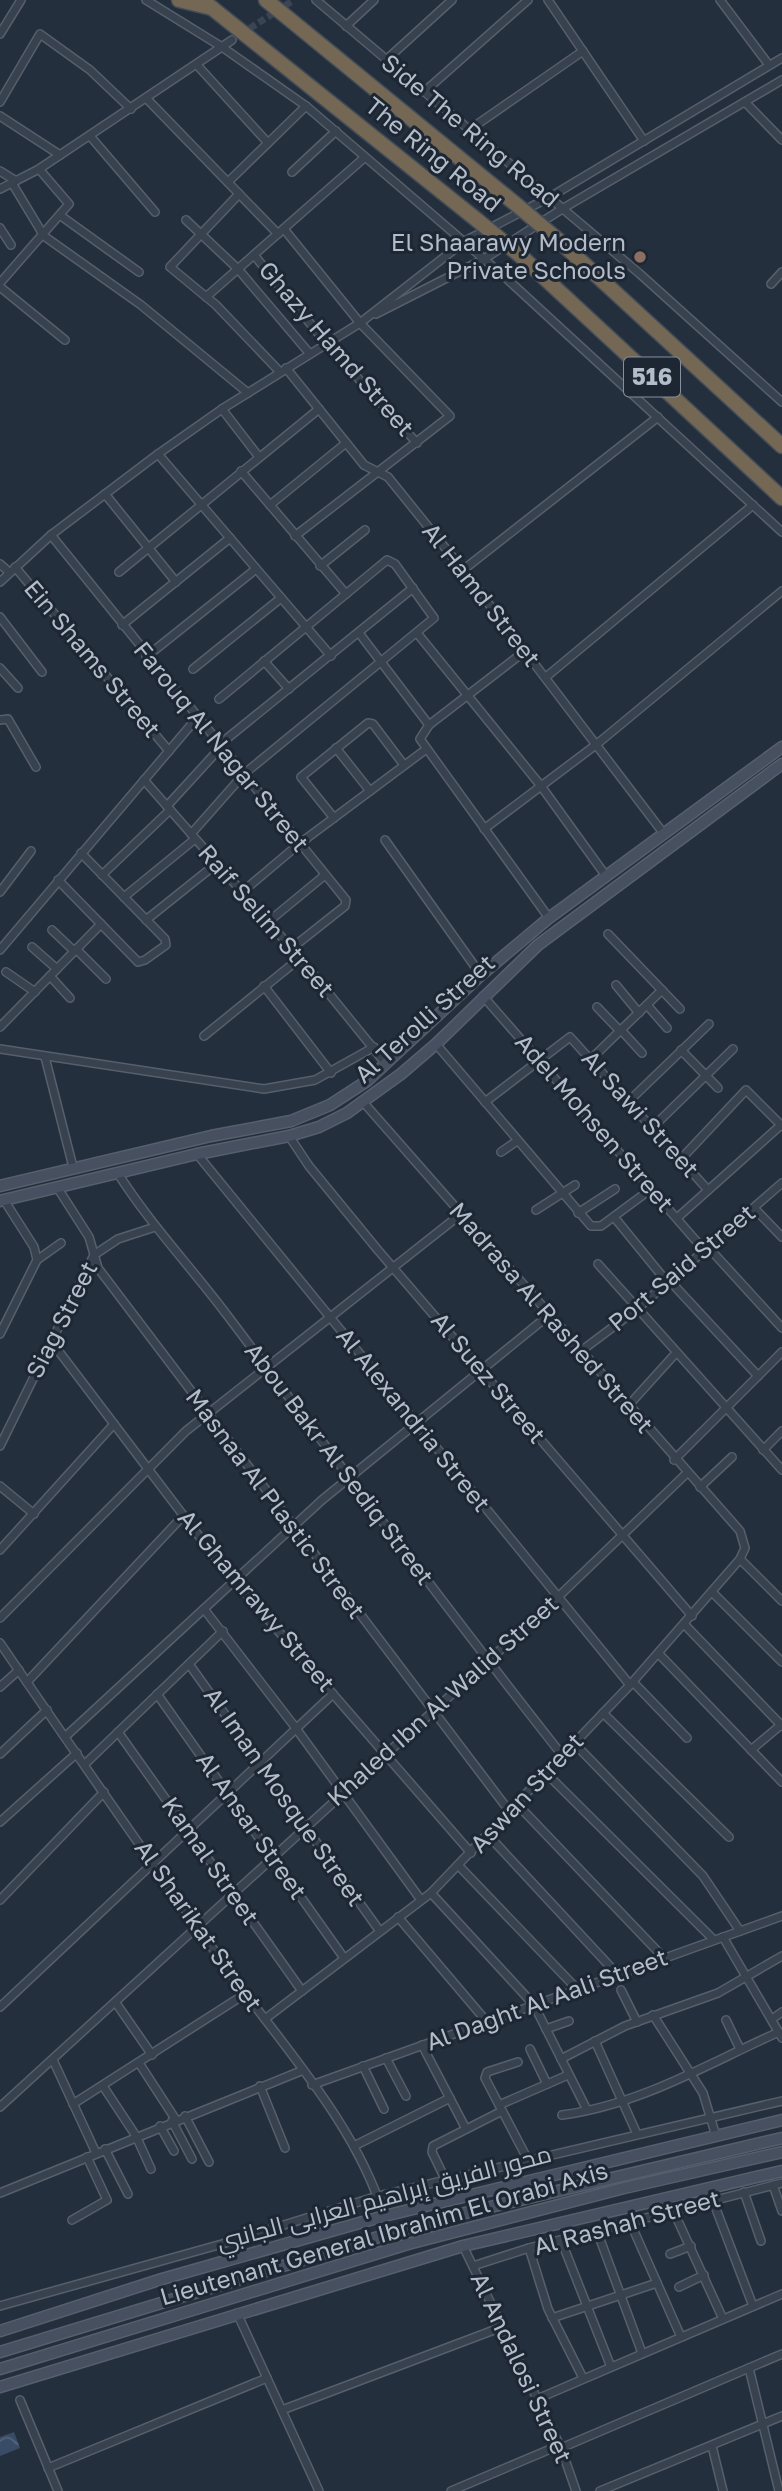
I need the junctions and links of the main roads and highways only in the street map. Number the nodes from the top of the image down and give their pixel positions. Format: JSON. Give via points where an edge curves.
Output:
{"nodes":[{"id":1,"x":179,"y":0,"type":"edge"},
{"id":2,"x":268,"y":1,"type":"edge"},
{"id":3,"x":208,"y":4,"type":"edge"},
{"id":4,"x":782,"y":446,"type":"edge"},
{"id":5,"x":782,"y":498,"type":"edge"}],
"edges":[{"from":1,"to":3,"type":"highway"},
{"from":2,"to":4,"type":"highway","name":"The Ring Road","number":"516","bridge":true,"via":[[557,239]]},
{"from":3,"to":5,"type":"highway","name":"The Ring Road","number":"516","bridge":true,"via":[[522,257]]}]}
